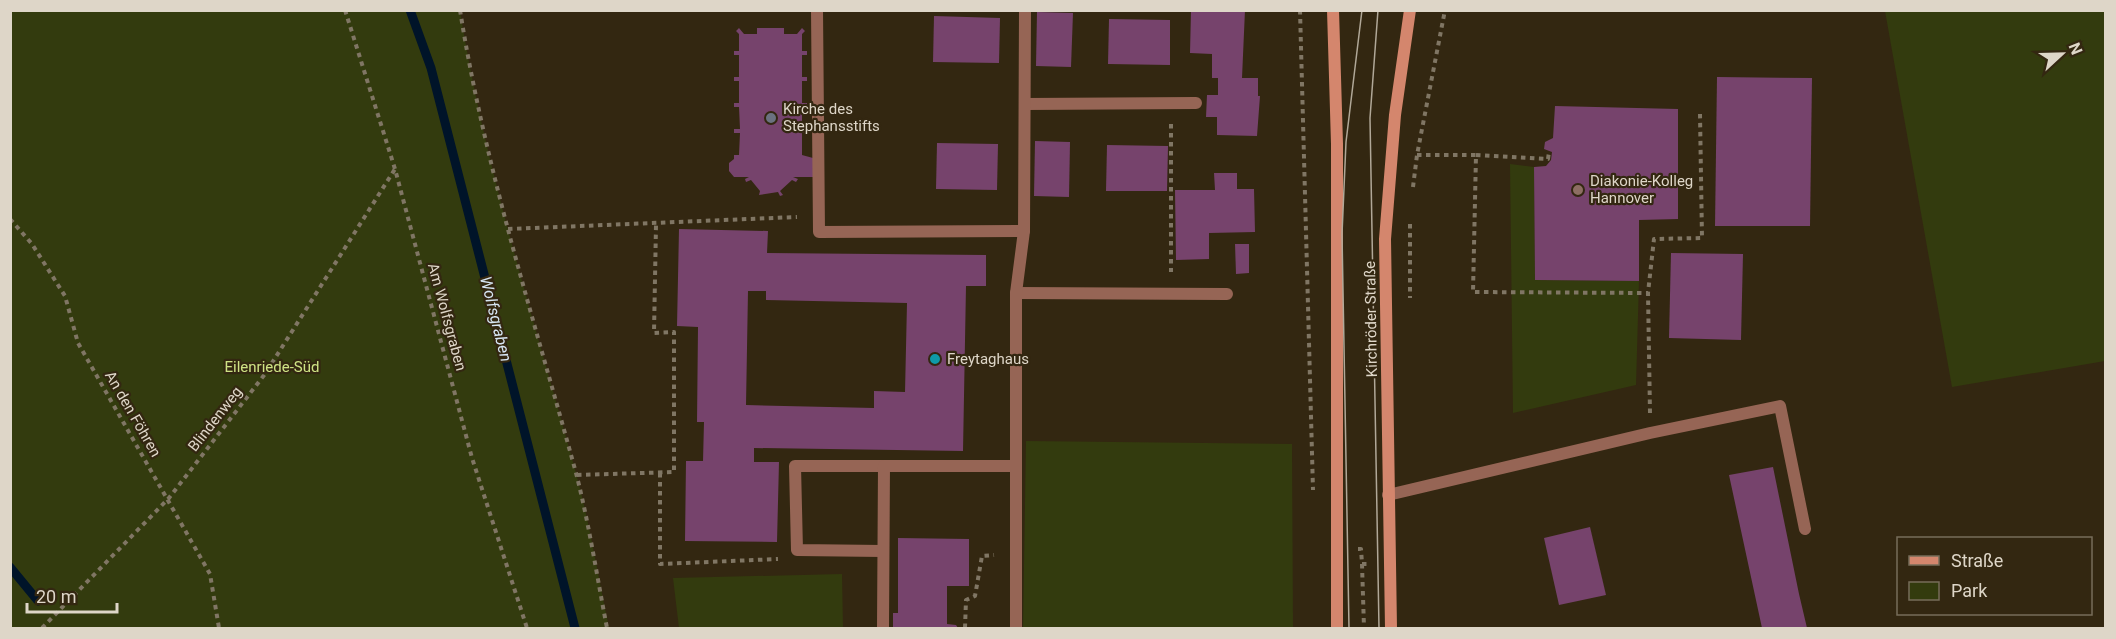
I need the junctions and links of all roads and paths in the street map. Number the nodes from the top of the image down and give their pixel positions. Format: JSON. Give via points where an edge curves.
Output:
{"nodes":[{"id":1,"x":345,"y":10,"type":"edge"},
{"id":2,"x":460,"y":10,"type":"edge"},
{"id":3,"x":818,"y":10,"type":"edge"},
{"id":4,"x":1025,"y":10,"type":"edge"},
{"id":5,"x":1300,"y":10,"type":"edge"},
{"id":6,"x":1333,"y":10,"type":"edge"},
{"id":7,"x":1410,"y":10,"type":"edge"},
{"id":8,"x":1445,"y":10,"type":"edge"},
{"id":9,"x":1196,"y":103,"type":"dead end"},
{"id":10,"x":1025,"y":104,"type":"junction"},
{"id":11,"x":1171,"y":104,"type":"junction"},
{"id":12,"x":1700,"y":114,"type":"dead end"},
{"id":13,"x":1549,"y":152,"type":"dead end"},
{"id":14,"x":1417,"y":155,"type":"junction"},
{"id":15,"x":1476,"y":155,"type":"junction"},
{"id":16,"x":395,"y":169,"type":"junction"},
{"id":17,"x":1412,"y":196,"type":"dead end"},
{"id":18,"x":819,"y":216,"type":"junction"},
{"id":19,"x":1410,"y":216,"type":"dead end"},
{"id":20,"x":10,"y":219,"type":"edge"},
{"id":21,"x":656,"y":225,"type":"junction"},
{"id":22,"x":508,"y":230,"type":"junction"},
{"id":23,"x":1024,"y":231,"type":"junction"},
{"id":24,"x":1016,"y":293,"type":"junction"},
{"id":25,"x":1648,"y":293,"type":"junction"},
{"id":26,"x":1171,"y":294,"type":"junction"},
{"id":27,"x":1227,"y":294,"type":"dead end"},
{"id":28,"x":1410,"y":300,"type":"dead end"},
{"id":29,"x":1650,"y":433,"type":"junction"},
{"id":30,"x":884,"y":466,"type":"junction"},
{"id":31,"x":1016,"y":466,"type":"junction"},
{"id":32,"x":660,"y":473,"type":"junction"},
{"id":33,"x":576,"y":475,"type":"junction"},
{"id":34,"x":1388,"y":495,"type":"junction"},
{"id":35,"x":169,"y":498,"type":"junction"},
{"id":36,"x":1313,"y":502,"type":"dead end"},
{"id":37,"x":1805,"y":528,"type":"dead end"},
{"id":38,"x":797,"y":550,"type":"junction"},
{"id":39,"x":883,"y":551,"type":"junction"},
{"id":40,"x":1336,"y":551,"type":"junction"},
{"id":41,"x":1016,"y":554,"type":"junction"},
{"id":42,"x":1389,"y":563,"type":"junction"},
{"id":43,"x":1362,"y":564,"type":"junction"},
{"id":44,"x":42,"y":628,"type":"edge"},
{"id":45,"x":219,"y":628,"type":"edge"},
{"id":46,"x":527,"y":628,"type":"edge"},
{"id":47,"x":607,"y":628,"type":"edge"},
{"id":48,"x":883,"y":628,"type":"edge"},
{"id":49,"x":965,"y":628,"type":"edge"},
{"id":50,"x":1016,"y":628,"type":"edge"},
{"id":51,"x":1337,"y":628,"type":"edge"},
{"id":52,"x":1364,"y":628,"type":"edge"},
{"id":53,"x":1391,"y":628,"type":"edge"}],
"edges":[{"from":1,"to":16,"type":"path","name":"Am Wolfsgraben"},
{"from":2,"to":22,"type":"path","via":[[473,93]]},
{"from":3,"to":18,"type":"street"},
{"from":4,"to":10,"type":"street"},
{"from":5,"to":36,"type":"path"},
{"from":6,"to":40,"type":"main road","via":[[1337,144]]},
{"from":7,"to":34,"type":"main road","name":"Kirchröder Straße","via":[[1395,115],[1385,239]]},
{"from":8,"to":14,"type":"path"},
{"from":9,"to":11,"type":"street"},
{"from":10,"to":11,"type":"street"},
{"from":10,"to":23,"type":"street"},
{"from":11,"to":26,"type":"path"},
{"from":12,"to":25,"type":"path","via":[[1702,238],[1654,239]]},
{"from":13,"to":15,"type":"path","via":[[1548,159]]},
{"from":14,"to":15,"type":"path"},
{"from":14,"to":17,"type":"path"},
{"from":15,"to":25,"type":"path","via":[[1473,292]]},
{"from":16,"to":35,"type":"path","name":"Blindenweg","via":[[265,374]]},
{"from":16,"to":46,"type":"path","name":"Am Wolfsgraben","via":[[472,458]]},
{"from":18,"to":21,"type":"path"},
{"from":18,"to":23,"type":"street","via":[[819,232]]},
{"from":19,"to":28,"type":"path"},
{"from":20,"to":35,"type":"path","name":"An den Föhren","via":[[32,244],[65,296],[78,343]]},
{"from":21,"to":22,"type":"path"},
{"from":21,"to":32,"type":"path","via":[[654,333],[674,332],[674,472]]},
{"from":22,"to":33,"type":"path"},
{"from":23,"to":24,"type":"street"},
{"from":24,"to":26,"type":"street"},
{"from":24,"to":31,"type":"street"},
{"from":25,"to":29,"type":"path"},
{"from":26,"to":27,"type":"street"},
{"from":29,"to":34,"type":"street"},
{"from":29,"to":37,"type":"street","via":[[1780,406]]},
{"from":30,"to":31,"type":"street"},
{"from":30,"to":38,"type":"street","via":[[795,466]]},
{"from":30,"to":39,"type":"street"},
{"from":31,"to":41,"type":"street"},
{"from":32,"to":33,"type":"path"},
{"from":32,"to":38,"type":"path","via":[[660,564],[792,558]]},
{"from":33,"to":47,"type":"path"},
{"from":34,"to":42,"type":"main road","name":"Kirchröder Straße"},
{"from":35,"to":44,"type":"path","name":"Blindenweg"},
{"from":35,"to":45,"type":"path","name":"An den Föhren","via":[[210,574]]},
{"from":38,"to":39,"type":"street"},
{"from":39,"to":48,"type":"street"},
{"from":40,"to":43,"type":"path","via":[[1362,549]]},
{"from":40,"to":51,"type":"main road"},
{"from":41,"to":49,"type":"path","via":[[982,556],[975,596],[966,600]]},
{"from":41,"to":50,"type":"street"},
{"from":42,"to":43,"type":"path"},
{"from":42,"to":53,"type":"main road","name":"Kirchröder Straße"},
{"from":43,"to":52,"type":"path"}]}
